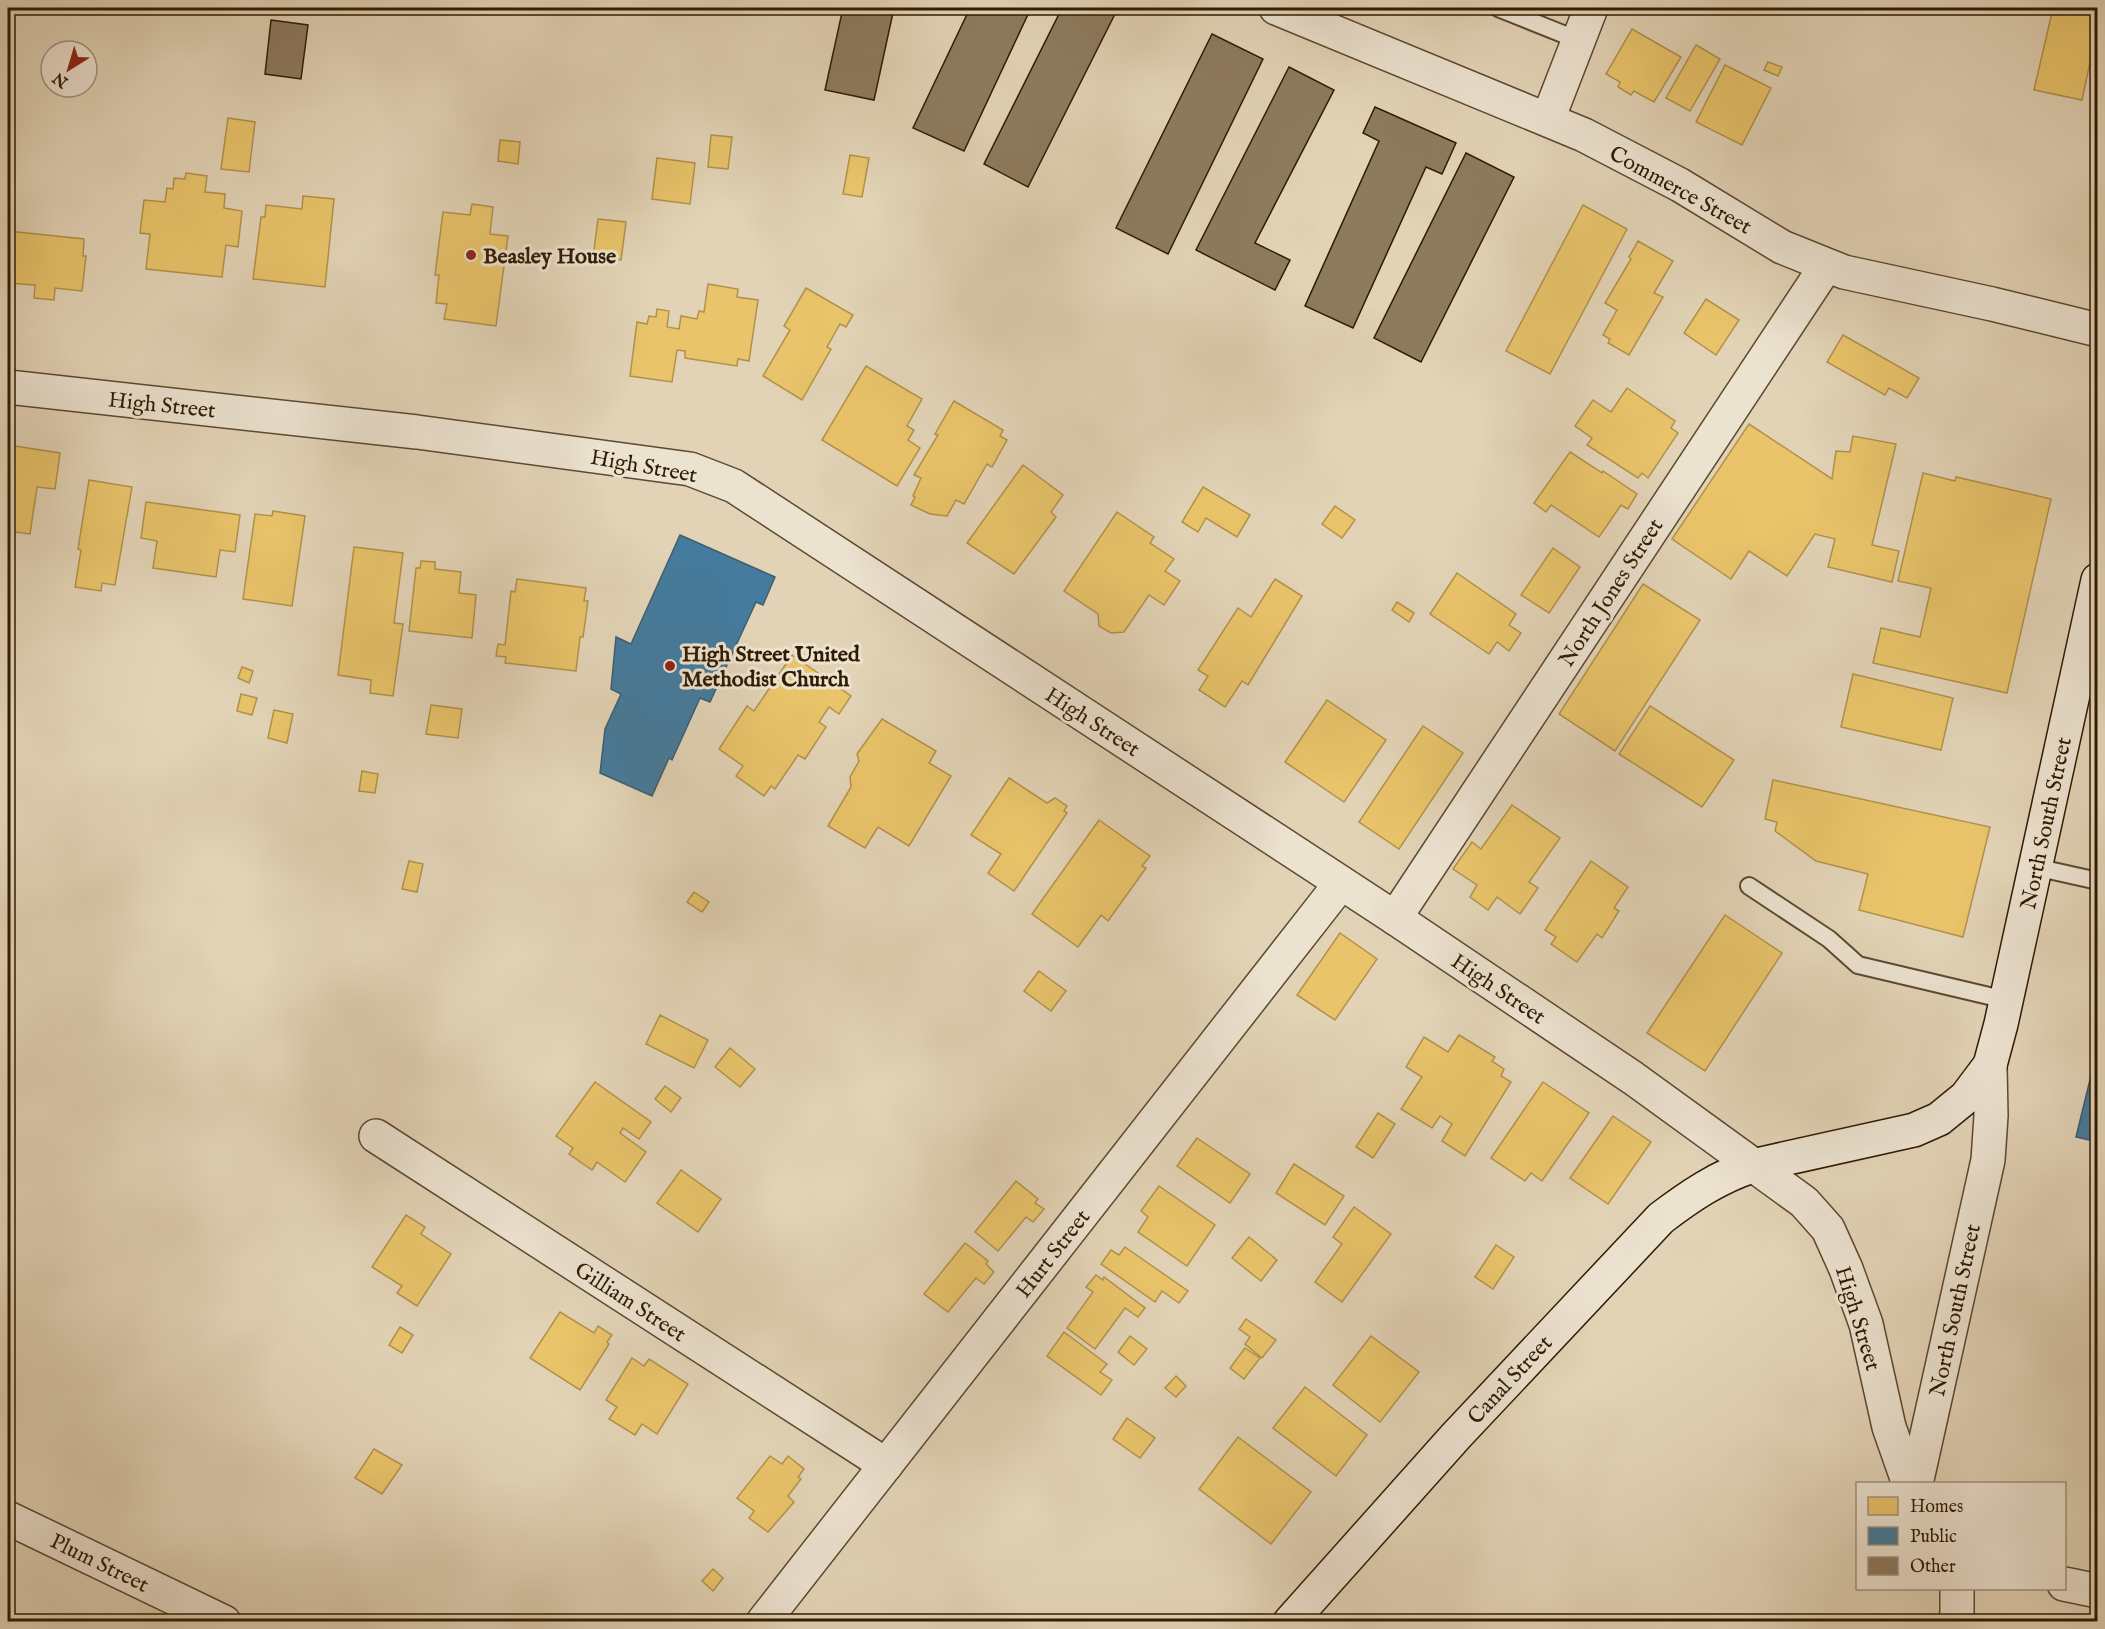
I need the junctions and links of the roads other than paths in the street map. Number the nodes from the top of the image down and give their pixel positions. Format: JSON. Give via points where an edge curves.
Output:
{"nodes":[{"id":1,"x":1276,"y":8,"type":"edge"},
{"id":2,"x":1498,"y":8,"type":"edge"},
{"id":3,"x":1591,"y":8,"type":"edge"},
{"id":4,"x":1578,"y":40,"type":"junction"},
{"id":5,"x":1548,"y":119,"type":"junction"},
{"id":6,"x":1826,"y":267,"type":"junction"},
{"id":7,"x":2097,"y":330,"type":"edge"},
{"id":8,"x":8,"y":387,"type":"edge"},
{"id":9,"x":2097,"y":580,"type":"edge"},
{"id":10,"x":2035,"y":867,"type":"junction"},
{"id":11,"x":2097,"y":881,"type":"edge"},
{"id":12,"x":1341,"y":884,"type":"junction"},
{"id":13,"x":1749,"y":886,"type":"dead end"},
{"id":14,"x":1395,"y":918,"type":"junction"},
{"id":15,"x":2006,"y":1000,"type":"junction"},
{"id":16,"x":1990,"y":1065,"type":"junction"},
{"id":17,"x":376,"y":1136,"type":"dead end"},
{"id":18,"x":1752,"y":1166,"type":"junction"},
{"id":19,"x":886,"y":1465,"type":"junction"},
{"id":20,"x":1908,"y":1482,"type":"edge"},
{"id":21,"x":1916,"y":1482,"type":"edge"},
{"id":22,"x":8,"y":1518,"type":"edge"},
{"id":23,"x":2066,"y":1584,"type":"edge"},
{"id":24,"x":1957,"y":1590,"type":"edge"},
{"id":25,"x":2097,"y":1591,"type":"edge"},
{"id":26,"x":224,"y":1622,"type":"edge"},
{"id":27,"x":763,"y":1622,"type":"edge"},
{"id":28,"x":1290,"y":1622,"type":"edge"},
{"id":29,"x":1955,"y":1622,"type":"edge"}],
"edges":[{"from":1,"to":5,"type":"street","name":"Commerce Street"},
{"from":2,"to":4,"type":"lane"},
{"from":3,"to":4,"type":"street"},
{"from":4,"to":5,"type":"street"},
{"from":5,"to":6,"type":"street","name":"Commerce Street","via":[[1680,185],[1782,247]]},
{"from":6,"to":7,"type":"street","name":"Commerce Street"},
{"from":6,"to":14,"type":"street","name":"North Jones Street"},
{"from":8,"to":12,"type":"street","name":"High Street","via":[[417,432],[690,469],[734,486]]},
{"from":9,"to":10,"type":"street","name":"North South Street"},
{"from":10,"to":11,"type":"lane"},
{"from":10,"to":15,"type":"street","name":"North South Street"},
{"from":12,"to":14,"type":"street","name":"High Street"},
{"from":12,"to":19,"type":"street","name":"Hurt Street"},
{"from":13,"to":15,"type":"lane","via":[[1829,939],[1858,965]]},
{"from":14,"to":18,"type":"street","name":"High Street","via":[[1634,1078]]},
{"from":15,"to":16,"type":"street","name":"North South Street"},
{"from":16,"to":18,"type":"street","name":"North South Street","via":[[1966,1097],[1939,1119],[1914,1130]]},
{"from":16,"to":21,"type":"street","name":"North South Street","via":[[1988,1160]]},
{"from":17,"to":19,"type":"street","name":"Gilliam Street"},
{"from":18,"to":20,"type":"street","name":"High Street","via":[[1804,1202],[1828,1229],[1866,1324],[1889,1427]]},
{"from":18,"to":28,"type":"street","name":"Canal Street","via":[[1693,1194],[1661,1218],[1456,1436]]},
{"from":19,"to":27,"type":"street","name":"Hurt Street"},
{"from":22,"to":26,"type":"street","name":"Plum Street"},
{"from":23,"to":25,"type":"street"},
{"from":24,"to":29,"type":"street"}]}
